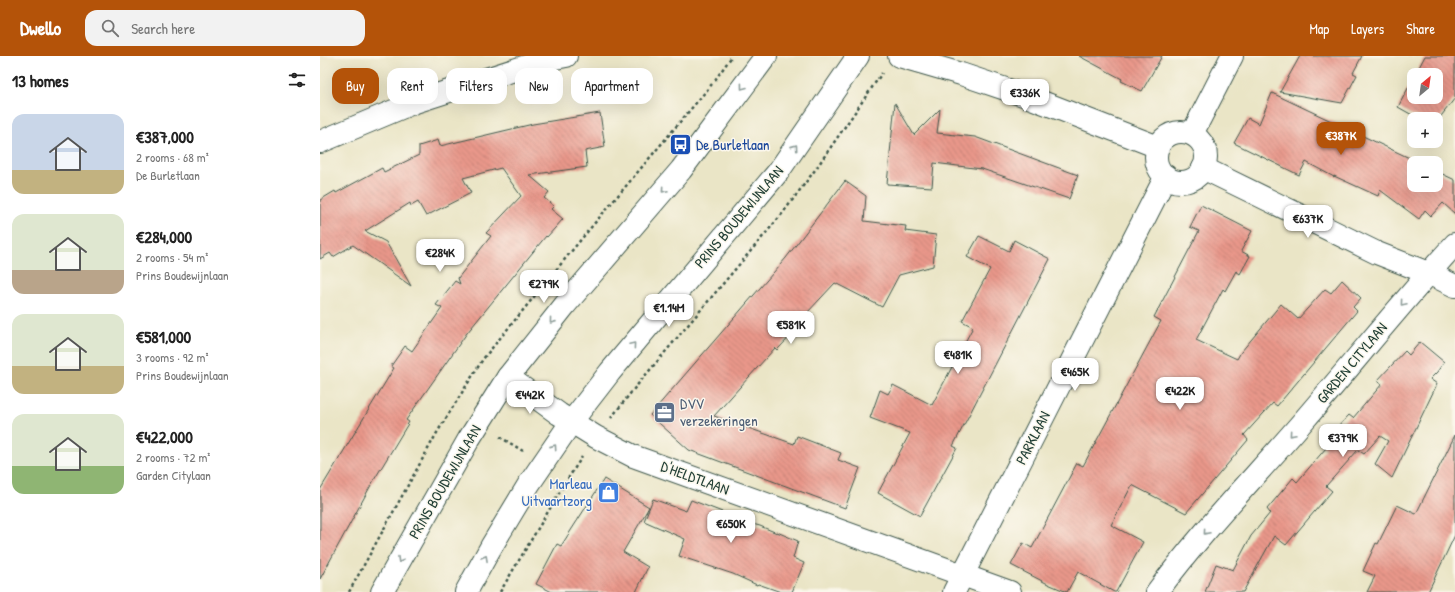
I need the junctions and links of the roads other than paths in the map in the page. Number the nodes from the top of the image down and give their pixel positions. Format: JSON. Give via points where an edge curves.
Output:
{"nodes":[{"id":1,"x":566,"y":56,"type":"edge"},
{"id":2,"x":766,"y":56,"type":"edge"},
{"id":3,"x":858,"y":56,"type":"edge"},
{"id":4,"x":1232,"y":56,"type":"edge"},
{"id":5,"x":892,"y":62,"type":"edge"},
{"id":6,"x":1192,"y":134,"type":"junction"},
{"id":7,"x":320,"y":142,"type":"edge"},
{"id":8,"x":1158,"y":147,"type":"junction"},
{"id":9,"x":1203,"y":168,"type":"junction"},
{"id":10,"x":1166,"y":176,"type":"junction"},
{"id":11,"x":1455,"y":244,"type":"edge"},
{"id":12,"x":1428,"y":273,"type":"junction"},
{"id":13,"x":1455,"y":286,"type":"edge"},
{"id":14,"x":508,"y":377,"type":"junction"},
{"id":15,"x":572,"y":421,"type":"junction"},
{"id":16,"x":958,"y":583,"type":"edge"},
{"id":17,"x":382,"y":592,"type":"edge"},
{"id":18,"x":466,"y":592,"type":"edge"},
{"id":19,"x":1010,"y":592,"type":"edge"},
{"id":20,"x":1157,"y":592,"type":"edge"}],
"edges":[{"from":1,"to":7,"type":"street","via":[[545,60],[415,102]]},
{"from":2,"to":14,"type":"street","name":"PRINS BOUDEWIJNLAAN","one_way":true,"via":[[681,170],[565,305]]},
{"from":15,"to":3,"type":"street","name":"PRINS BOUDEWIJNLAAN","one_way":true,"via":[[778,172]]},
{"from":4,"to":6,"type":"street"},
{"from":5,"to":8,"type":"street","via":[[961,74],[1029,97]]},
{"from":6,"to":8,"type":"street","via":[[1182,131],[1172,133]]},
{"from":6,"to":9,"type":"street","via":[[1202,142],[1207,155]]},
{"from":8,"to":10,"type":"street","via":[[1157,164]]},
{"from":9,"to":10,"type":"street","via":[[1200,175],[1184,182],[1175,182]]},
{"from":9,"to":12,"type":"street","via":[[1377,253]]},
{"from":10,"to":16,"type":"street","name":"PARKLAAN"},
{"from":11,"to":12,"type":"street","name":"GARDEN CITYLAAN"},
{"from":12,"to":13,"type":"street"},
{"from":12,"to":20,"type":"street","name":"GARDEN CITYLAAN","one_way":true,"via":[[1176,566]]},
{"from":14,"to":15,"type":"street","name":"D'HELDTLAAN","via":[[558,414]]},
{"from":14,"to":17,"type":"street","name":"PRINS BOUDEWIJNLAAN","one_way":true,"via":[[478,424]]},
{"from":15,"to":16,"type":"street","name":"D'HELDTLAAN","via":[[633,456]]},
{"from":18,"to":15,"type":"street","name":"PRINS BOUDEWIJNLAAN","one_way":true,"via":[[542,463]]},
{"from":16,"to":19,"type":"street","name":"D'HELDTLAAN"}]}
